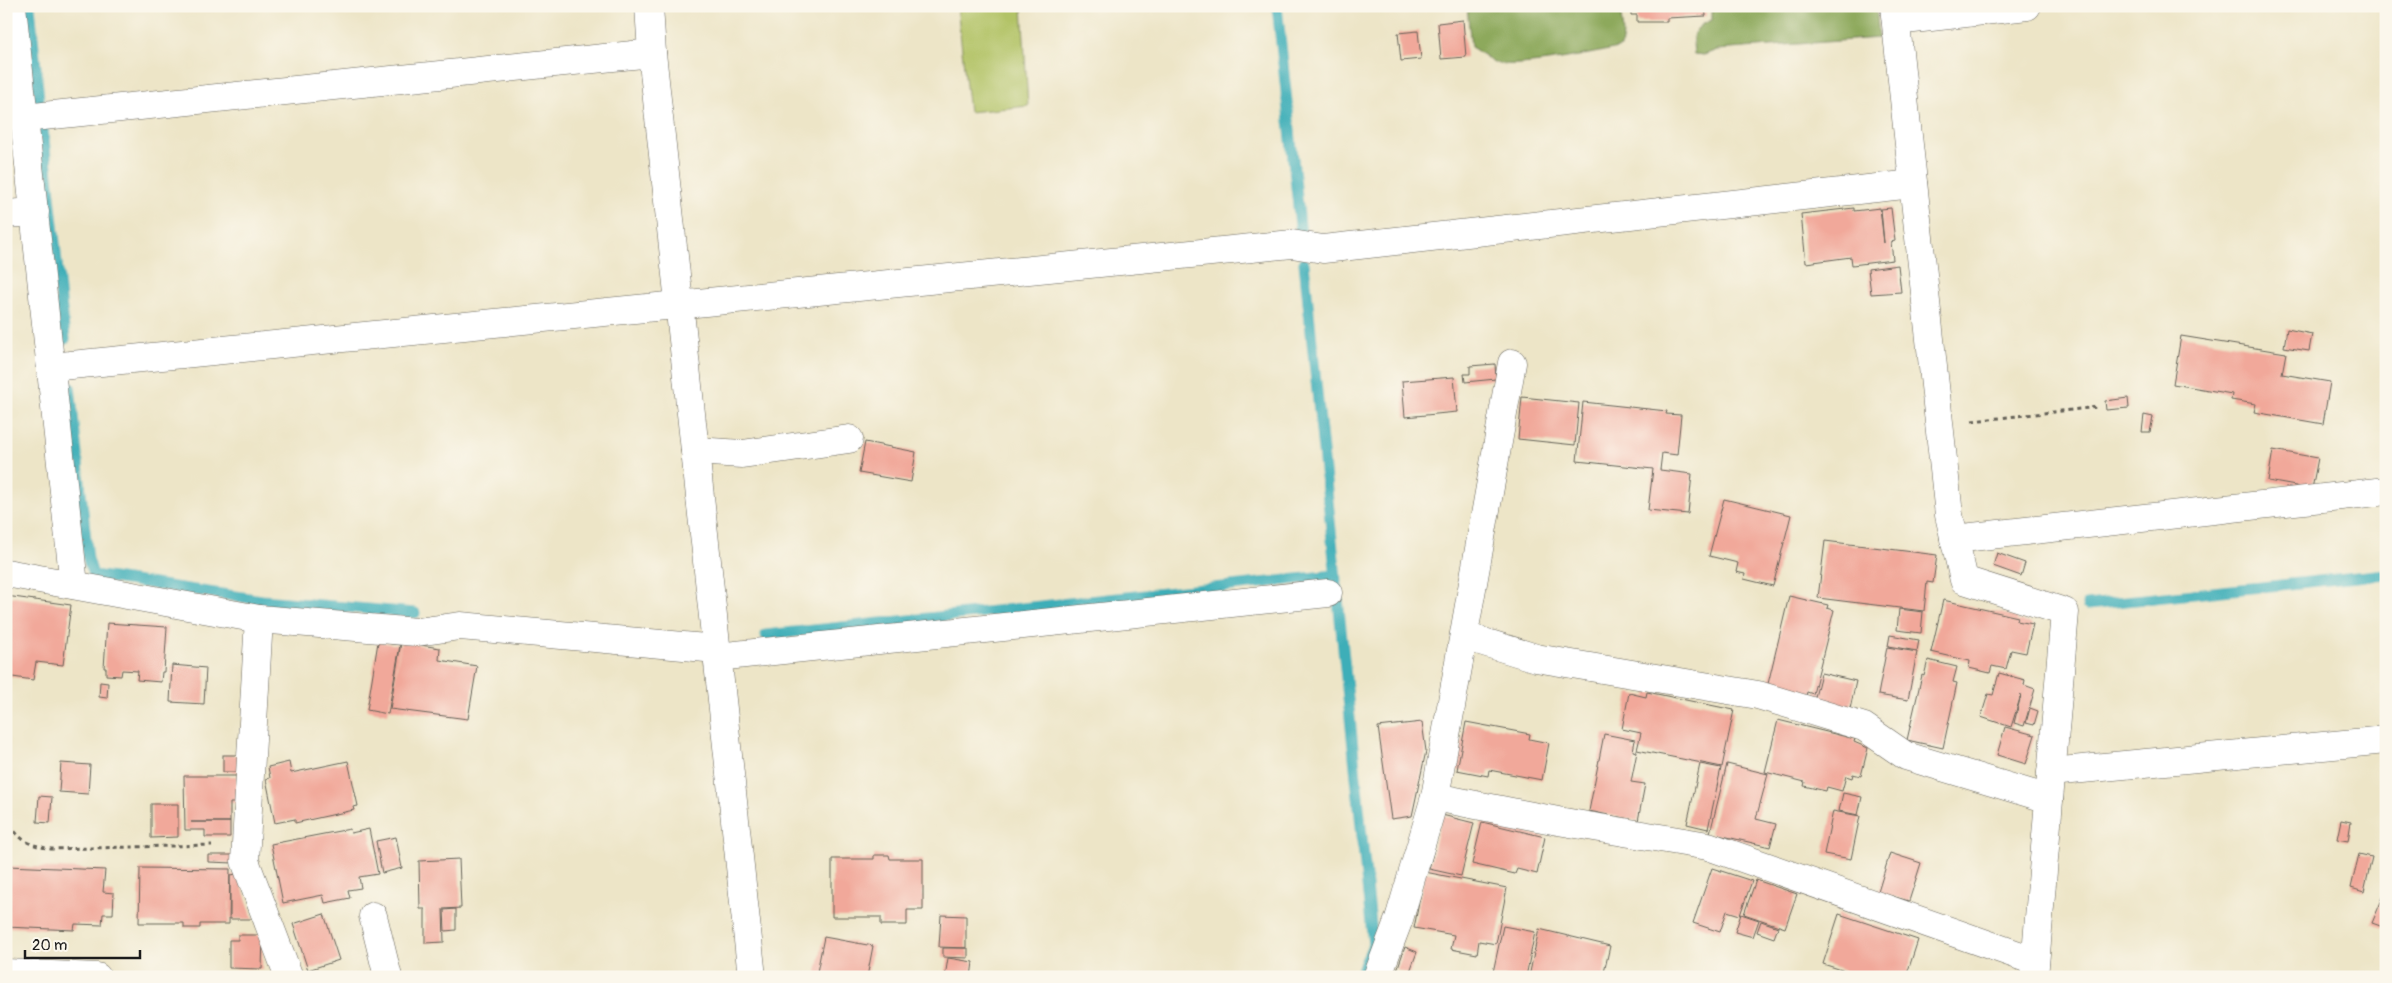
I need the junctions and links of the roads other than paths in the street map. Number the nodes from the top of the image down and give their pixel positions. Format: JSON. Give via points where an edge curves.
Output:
{"nodes":[{"id":1,"x":12,"y":6,"type":"edge"},
{"id":2,"x":649,"y":6,"type":"edge"},
{"id":3,"x":2027,"y":6,"type":"edge"},
{"id":4,"x":1895,"y":14,"type":"edge"},
{"id":5,"x":652,"y":53,"type":"junction"},
{"id":6,"x":24,"y":118,"type":"junction"},
{"id":7,"x":1913,"y":184,"type":"junction"},
{"id":8,"x":35,"y":212,"type":"junction"},
{"id":9,"x":6,"y":214,"type":"edge"},
{"id":10,"x":679,"y":306,"type":"junction"},
{"id":11,"x":1512,"y":363,"type":"dead end"},
{"id":12,"x":51,"y":366,"type":"junction"},
{"id":13,"x":849,"y":439,"type":"dead end"},
{"id":14,"x":695,"y":451,"type":"junction"},
{"id":15,"x":2386,"y":491,"type":"edge"},
{"id":16,"x":1954,"y":540,"type":"junction"},
{"id":17,"x":6,"y":573,"type":"edge"},
{"id":18,"x":74,"y":586,"type":"junction"},
{"id":19,"x":1328,"y":593,"type":"dead end"},
{"id":20,"x":259,"y":619,"type":"junction"},
{"id":21,"x":1464,"y":636,"type":"junction"},
{"id":22,"x":717,"y":653,"type":"junction"},
{"id":23,"x":2386,"y":740,"type":"edge"},
{"id":24,"x":2051,"y":772,"type":"junction"},
{"id":25,"x":1435,"y":797,"type":"junction"},
{"id":26,"x":2049,"y":799,"type":"junction"},
{"id":27,"x":373,"y":916,"type":"dead end"},
{"id":28,"x":2034,"y":969,"type":"edge"},
{"id":29,"x":6,"y":973,"type":"edge"},
{"id":30,"x":97,"y":977,"type":"edge"},
{"id":31,"x":289,"y":977,"type":"edge"},
{"id":32,"x":388,"y":977,"type":"edge"},
{"id":33,"x":752,"y":977,"type":"edge"},
{"id":34,"x":1376,"y":977,"type":"edge"}],
"edges":[{"from":1,"to":6,"type":"street"},
{"from":2,"to":5,"type":"street"},
{"from":3,"to":4,"type":"street"},
{"from":4,"to":7,"type":"street"},
{"from":5,"to":6,"type":"street"},
{"from":5,"to":10,"type":"street"},
{"from":6,"to":8,"type":"street"},
{"from":7,"to":10,"type":"street","via":[[1323,249],[1292,244]]},
{"from":7,"to":16,"type":"street"},
{"from":8,"to":9,"type":"street"},
{"from":8,"to":12,"type":"street"},
{"from":10,"to":12,"type":"street"},
{"from":10,"to":14,"type":"street"},
{"from":11,"to":21,"type":"street"},
{"from":12,"to":18,"type":"street"},
{"from":13,"to":14,"type":"street","via":[[742,454]]},
{"from":14,"to":22,"type":"street"},
{"from":15,"to":16,"type":"street"},
{"from":16,"to":24,"type":"street","via":[[1964,580],[2065,612]]},
{"from":17,"to":18,"type":"street"},
{"from":18,"to":20,"type":"street"},
{"from":19,"to":22,"type":"street"},
{"from":20,"to":22,"type":"street","via":[[417,632],[460,626]]},
{"from":20,"to":31,"type":"street","via":[[246,861]]},
{"from":21,"to":25,"type":"street"},
{"from":21,"to":26,"type":"street","via":[[1536,658],[1758,695],[1864,727],[1906,756]]},
{"from":22,"to":33,"type":"street"},
{"from":23,"to":24,"type":"street"},
{"from":24,"to":26,"type":"street"},
{"from":25,"to":28,"type":"street","via":[[1558,822],[1708,846]]},
{"from":25,"to":34,"type":"street","via":[[1400,919]]},
{"from":26,"to":28,"type":"street"},
{"from":27,"to":32,"type":"street"},
{"from":29,"to":30,"type":"street"}]}
